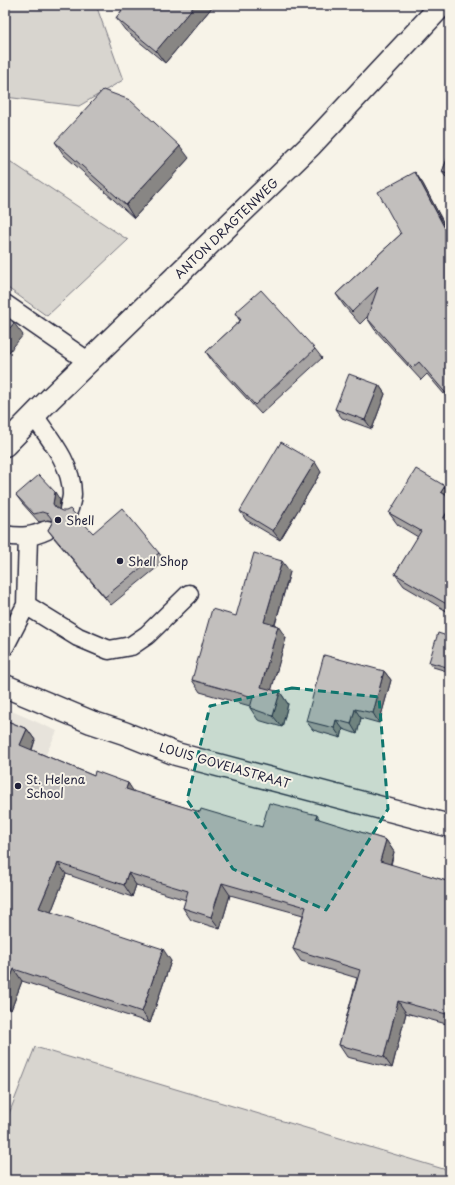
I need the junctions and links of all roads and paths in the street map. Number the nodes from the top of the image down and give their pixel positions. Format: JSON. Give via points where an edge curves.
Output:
{"nodes":[{"id":1,"x":442,"y":5,"type":"edge"},
{"id":2,"x":5,"y":304,"type":"edge"},
{"id":3,"x":89,"y":362,"type":"junction"},
{"id":4,"x":34,"y":416,"type":"junction"},
{"id":5,"x":5,"y":445,"type":"edge"},
{"id":6,"x":69,"y":509,"type":"edge"},
{"id":7,"x":47,"y":530,"type":"edge"},
{"id":8,"x":5,"y":535,"type":"edge"},
{"id":9,"x":28,"y":537,"type":"junction"},
{"id":10,"x":189,"y":594,"type":"dead end"},
{"id":11,"x":26,"y":605,"type":"junction"},
{"id":12,"x":5,"y":646,"type":"edge"},
{"id":13,"x":5,"y":686,"type":"edge"},
{"id":14,"x":450,"y":826,"type":"edge"}],
"edges":[{"from":1,"to":3,"type":"main road","name":"ANTON DRAGTENWEG","via":[[311,145]]},
{"from":2,"to":3,"type":"lane"},
{"from":3,"to":4,"type":"main road","name":"ANTON DRAGTENWEG"},
{"from":4,"to":5,"type":"main road","name":"ANTON DRAGTENWEG"},
{"from":4,"to":6,"type":"lane","via":[[62,456],[71,480],[72,495]]},
{"from":7,"to":9,"type":"lane"},
{"from":8,"to":9,"type":"lane"},
{"from":9,"to":11,"type":"lane"},
{"from":10,"to":11,"type":"lane","via":[[131,646],[109,650],[78,637]]},
{"from":11,"to":12,"type":"lane"},
{"from":13,"to":14,"type":"main road","name":"LOUIS GOVEIASTRAAT","via":[[176,754]]}]}
